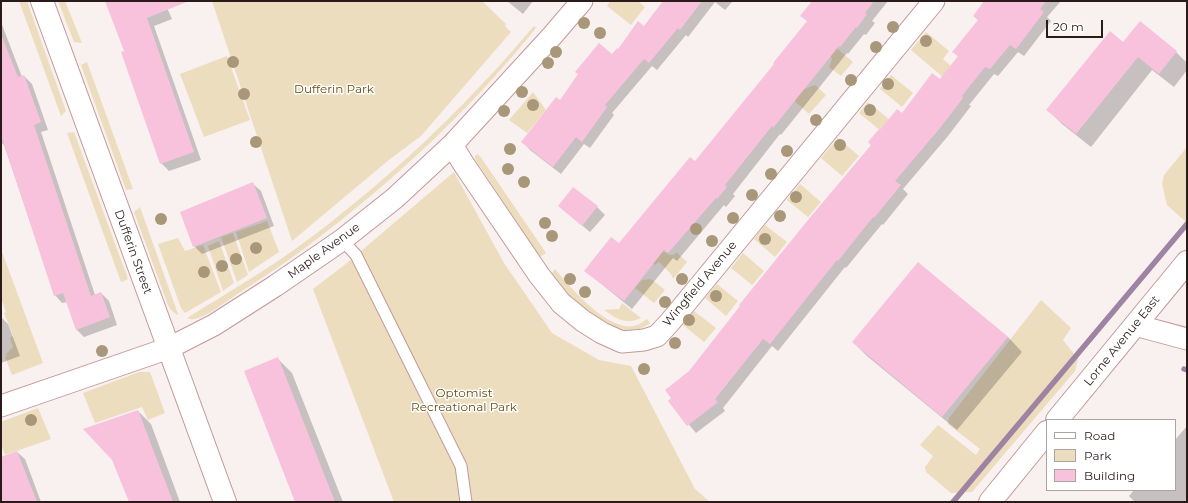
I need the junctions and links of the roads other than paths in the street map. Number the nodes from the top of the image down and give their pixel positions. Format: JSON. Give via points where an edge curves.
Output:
{"nodes":[{"id":1,"x":42,"y":1,"type":"edge"},
{"id":2,"x":582,"y":1,"type":"edge"},
{"id":3,"x":934,"y":1,"type":"edge"},
{"id":4,"x":452,"y":145,"type":"junction"},
{"id":5,"x":342,"y":240,"type":"junction"},
{"id":6,"x":1187,"y":262,"type":"edge"},
{"id":7,"x":1135,"y":325,"type":"junction"},
{"id":8,"x":1187,"y":340,"type":"edge"},
{"id":9,"x":169,"y":348,"type":"junction"},
{"id":10,"x":1,"y":406,"type":"edge"},
{"id":11,"x":1058,"y":419,"type":"edge"},
{"id":12,"x":1046,"y":433,"type":"edge"},
{"id":13,"x":225,"y":502,"type":"edge"},
{"id":14,"x":466,"y":502,"type":"edge"},
{"id":15,"x":990,"y":502,"type":"edge"}],
"edges":[{"from":1,"to":9,"type":"street","name":"Dufferin Street"},
{"from":2,"to":4,"type":"street","name":"Maple Avenue"},
{"from":3,"to":4,"type":"street","name":"Wingfield Avenue","via":[[670,322],[657,336],[644,340],[622,342],[582,321],[561,303],[539,275]]},
{"from":4,"to":5,"type":"street","name":"Maple Avenue","via":[[395,198]]},
{"from":5,"to":9,"type":"street","name":"Maple Avenue","via":[[220,321]]},
{"from":5,"to":14,"type":"lane","via":[[356,255],[461,466]]},
{"from":6,"to":7,"type":"street","name":"Lorne Avenue East"},
{"from":7,"to":8,"type":"street"},
{"from":7,"to":11,"type":"street","name":"Lorne Avenue East"},
{"from":9,"to":10,"type":"street","name":"Maple Avenue"},
{"from":9,"to":13,"type":"street","name":"Dufferin Street"},
{"from":12,"to":15,"type":"street"}]}
